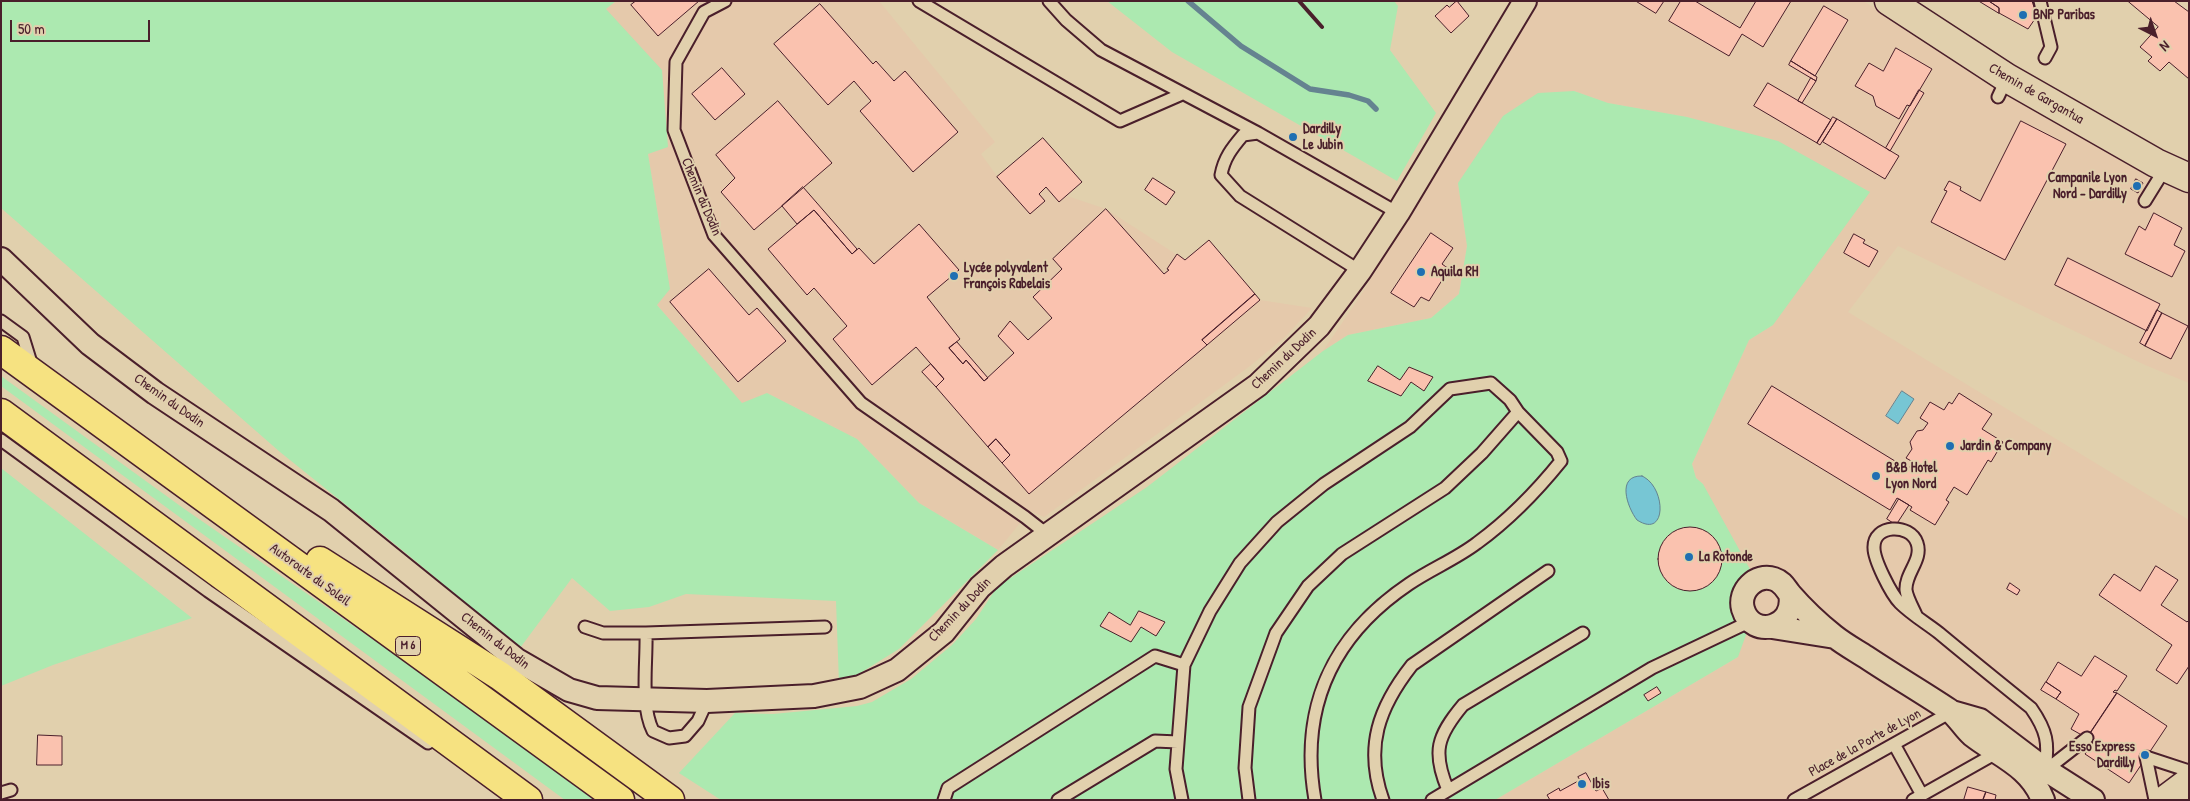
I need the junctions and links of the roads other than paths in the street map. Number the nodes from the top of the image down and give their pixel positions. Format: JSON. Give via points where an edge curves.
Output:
{"nodes":[{"id":1,"x":724,"y":1,"type":"edge"},
{"id":2,"x":919,"y":1,"type":"edge"},
{"id":3,"x":1049,"y":1,"type":"edge"},
{"id":4,"x":1525,"y":1,"type":"edge"},
{"id":5,"x":2040,"y":1,"type":"edge"},
{"id":6,"x":1892,"y":2,"type":"edge"},
{"id":7,"x":2045,"y":58,"type":"dead end"},
{"id":8,"x":1182,"y":94,"type":"junction"},
{"id":9,"x":1258,"y":133,"type":"junction"},
{"id":10,"x":2177,"y":172,"type":"edge"},
{"id":11,"x":2145,"y":201,"type":"dead end"},
{"id":12,"x":1398,"y":213,"type":"junction"},
{"id":13,"x":1,"y":259,"type":"edge"},
{"id":14,"x":1360,"y":272,"type":"junction"},
{"id":15,"x":1,"y":321,"type":"edge"},
{"id":16,"x":1,"y":350,"type":"edge"},
{"id":17,"x":35,"y":375,"type":"junction"},
{"id":18,"x":1518,"y":412,"type":"junction"},
{"id":19,"x":1,"y":413,"type":"edge"},
{"id":20,"x":1,"y":440,"type":"edge"},
{"id":21,"x":196,"y":492,"type":"junction"},
{"id":22,"x":1048,"y":535,"type":"junction"},
{"id":23,"x":1548,"y":571,"type":"dead end"},
{"id":24,"x":1790,"y":594,"type":"junction"},
{"id":25,"x":1916,"y":615,"type":"junction"},
{"id":26,"x":287,"y":624,"type":"junction"},
{"id":27,"x":1761,"y":624,"type":"junction"},
{"id":28,"x":585,"y":627,"type":"dead end"},
{"id":29,"x":825,"y":627,"type":"dead end"},
{"id":30,"x":1583,"y":632,"type":"dead end"},
{"id":31,"x":646,"y":634,"type":"junction"},
{"id":32,"x":1835,"y":637,"type":"junction"},
{"id":33,"x":1184,"y":665,"type":"junction"},
{"id":34,"x":646,"y":700,"type":"junction"},
{"id":35,"x":707,"y":701,"type":"junction"},
{"id":36,"x":1951,"y":712,"type":"junction"},
{"id":37,"x":2086,"y":738,"type":"dead end"},
{"id":38,"x":1178,"y":742,"type":"junction"},
{"id":39,"x":1894,"y":744,"type":"junction"},
{"id":40,"x":434,"y":747,"type":"dead end"},
{"id":41,"x":1998,"y":752,"type":"junction"},
{"id":42,"x":2189,"y":771,"type":"edge"},
{"id":43,"x":2189,"y":782,"type":"edge"},
{"id":44,"x":2042,"y":785,"type":"edge"},
{"id":45,"x":1448,"y":790,"type":"junction"},
{"id":46,"x":2189,"y":795,"type":"edge"},
{"id":47,"x":1917,"y":798,"type":"edge"},
{"id":48,"x":501,"y":800,"type":"edge"},
{"id":49,"x":528,"y":800,"type":"edge"},
{"id":50,"x":620,"y":800,"type":"edge"},
{"id":51,"x":670,"y":800,"type":"edge"},
{"id":52,"x":944,"y":800,"type":"edge"},
{"id":53,"x":1058,"y":800,"type":"edge"},
{"id":54,"x":1182,"y":800,"type":"edge"},
{"id":55,"x":1249,"y":800,"type":"edge"},
{"id":56,"x":1316,"y":800,"type":"edge"},
{"id":57,"x":1383,"y":800,"type":"edge"},
{"id":58,"x":1432,"y":800,"type":"edge"},
{"id":59,"x":1794,"y":800,"type":"edge"},
{"id":60,"x":2093,"y":800,"type":"edge"},
{"id":61,"x":2154,"y":800,"type":"edge"},
{"id":62,"x":2165,"y":800,"type":"edge"},
{"id":63,"x":2186,"y":800,"type":"edge"}],
"edges":[{"from":1,"to":22,"type":"lane","name":"Chemin du Dodin","via":[[704,12],[676,62],[674,130],[714,235],[861,403]]},
{"from":2,"to":8,"type":"lane","via":[[1120,121]]},
{"from":3,"to":8,"type":"lane","via":[[1101,50]]},
{"from":4,"to":12,"type":"street","name":"Chemin du Dodin"},
{"from":5,"to":7,"type":"lane","via":[[2051,47]]},
{"from":6,"to":10,"type":"street","name":"Chemin de Gargantua","via":[[2002,87]]},
{"from":8,"to":9,"type":"lane"},
{"from":9,"to":12,"type":"lane"},
{"from":9,"to":14,"type":"lane","via":[[1243,135],[1230,149],[1221,175],[1240,196]]},
{"from":10,"to":11,"type":"lane"},
{"from":12,"to":14,"type":"street","name":"Chemin du Dodin"},
{"from":13,"to":34,"type":"street","name":"Chemin du Dodin","via":[[90,344],[155,393],[331,510],[517,660],[569,690],[597,698]]},
{"from":14,"to":22,"type":"street","name":"Chemin du Dodin","via":[[1319,326],[1258,385]]},
{"from":15,"to":17,"type":"lane","via":[[23,337]]},
{"from":16,"to":17,"type":"highway","name":"Autoroute du Soleil","number":"M 6"},
{"from":17,"to":21,"type":"highway","name":"Autoroute du Soleil","number":"M 6"},
{"from":18,"to":33,"type":"lane","via":[[1491,383],[1450,389],[1410,428],[1324,484],[1277,522],[1240,563],[1210,611]]},
{"from":18,"to":55,"type":"lane","via":[[1446,488],[1342,554],[1308,586],[1276,633],[1249,707],[1245,768]]},
{"from":18,"to":56,"type":"lane","via":[[1557,452],[1561,461],[1536,493],[1506,521],[1378,609],[1339,654],[1314,712],[1311,745]]},
{"from":19,"to":26,"type":"highway"},
{"from":20,"to":40,"type":"lane","via":[[208,591]]},
{"from":21,"to":50,"type":"highway","name":"Autoroute du Soleil","number":"M 6"},
{"from":21,"to":51,"type":"highway","via":[[268,527],[500,676]]},
{"from":22,"to":35,"type":"street","name":"Chemin du Dodin","via":[[980,587],[944,632],[897,670],[860,688],[814,696]]},
{"from":23,"to":57,"type":"lane","via":[[1412,665],[1397,685],[1377,728],[1376,770]]},
{"from":24,"to":27,"type":"street","via":[[1792,602],[1786,618]]},
{"from":24,"to":27,"type":"street","via":[[1786,586],[1772,578],[1750,585],[1742,599],[1743,607]]},
{"from":24,"to":32,"type":"street"},
{"from":25,"to":25,"type":"lane","via":[[1906,591],[1908,577],[1919,552],[1918,546],[1902,529],[1880,532],[1874,541],[1880,567],[1899,602]]},
{"from":25,"to":44,"type":"lane","via":[[2031,708],[2043,726],[2047,741]]},
{"from":26,"to":48,"type":"highway"},
{"from":26,"to":49,"type":"highway"},
{"from":27,"to":32,"type":"street"},
{"from":27,"to":45,"type":"lane","via":[[1652,668]]},
{"from":28,"to":31,"type":"lane","via":[[603,633]]},
{"from":29,"to":31,"type":"lane"},
{"from":30,"to":45,"type":"lane","via":[[1463,705],[1449,722],[1438,754]]},
{"from":31,"to":34,"type":"lane"},
{"from":32,"to":36,"type":"street"},
{"from":33,"to":38,"type":"lane"},
{"from":33,"to":52,"type":"lane","via":[[1155,656],[948,788]]},
{"from":34,"to":35,"type":"street","name":"Chemin du Dodin"},
{"from":34,"to":35,"type":"lane","via":[[653,731],[669,738],[685,736],[698,721]]},
{"from":36,"to":39,"type":"lane","name":"Place de la Porte de Lyon"},
{"from":36,"to":41,"type":"street","via":[[1971,734]]},
{"from":36,"to":44,"type":"street","via":[[1980,720]]},
{"from":37,"to":44,"type":"lane"},
{"from":38,"to":53,"type":"lane","via":[[1155,741]]},
{"from":38,"to":54,"type":"lane","via":[[1176,769]]},
{"from":39,"to":47,"type":"lane"},
{"from":39,"to":59,"type":"lane","name":"Place de la Porte de Lyon"},
{"from":41,"to":44,"type":"street"},
{"from":41,"to":47,"type":"lane"},
{"from":42,"to":61,"type":"lane","via":[[2146,757]]},
{"from":43,"to":62,"type":"street"},
{"from":44,"to":60,"type":"street"},
{"from":45,"to":58,"type":"lane"},
{"from":46,"to":63,"type":"street"}]}
